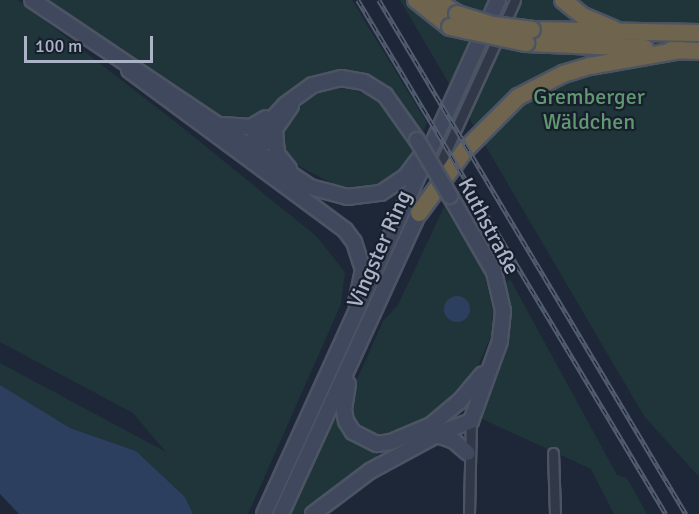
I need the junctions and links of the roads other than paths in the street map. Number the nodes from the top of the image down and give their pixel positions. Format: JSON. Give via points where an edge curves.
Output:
{"nodes":[{"id":1,"x":32,"y":0,"type":"edge"},
{"id":2,"x":416,"y":0,"type":"edge"},
{"id":3,"x":435,"y":0,"type":"edge"},
{"id":4,"x":498,"y":0,"type":"edge"},
{"id":5,"x":515,"y":0,"type":"edge"},
{"id":6,"x":563,"y":0,"type":"edge"},
{"id":7,"x":454,"y":20,"type":"junction"},
{"id":8,"x":619,"y":32,"type":"junction"},
{"id":9,"x":697,"y":33,"type":"edge"},
{"id":10,"x":529,"y":36,"type":"junction"},
{"id":11,"x":681,"y":50,"type":"junction"},
{"id":12,"x":699,"y":51,"type":"edge"},
{"id":13,"x":124,"y":64,"type":"junction"},
{"id":14,"x":301,"y":92,"type":"junction"},
{"id":15,"x":285,"y":105,"type":"junction"},
{"id":16,"x":219,"y":125,"type":"junction"},
{"id":17,"x":275,"y":131,"type":"junction"},
{"id":18,"x":435,"y":139,"type":"junction"},
{"id":19,"x":230,"y":148,"type":"junction"},
{"id":20,"x":251,"y":149,"type":"junction"},
{"id":21,"x":257,"y":168,"type":"junction"},
{"id":22,"x":319,"y":190,"type":"junction"},
{"id":23,"x":419,"y":213,"type":"junction"},
{"id":24,"x":345,"y":341,"type":"junction"},
{"id":25,"x":352,"y":364,"type":"junction"},
{"id":26,"x":490,"y":366,"type":"junction"},
{"id":27,"x":440,"y":419,"type":"junction"},
{"id":28,"x":471,"y":421,"type":"junction"},
{"id":29,"x":437,"y":435,"type":"junction"},
{"id":30,"x":468,"y":453,"type":"junction"},
{"id":31,"x":553,"y":453,"type":"dead end"},
{"id":32,"x":264,"y":514,"type":"edge"},
{"id":33,"x":281,"y":514,"type":"edge"},
{"id":34,"x":313,"y":514,"type":"edge"},
{"id":35,"x":469,"y":514,"type":"edge"},
{"id":36,"x":555,"y":514,"type":"edge"}],
"edges":[{"from":1,"to":13,"type":"main road"},
{"from":2,"to":7,"type":"highway"},
{"from":3,"to":7,"type":"highway"},
{"from":4,"to":18,"type":"main road","name":"Vingster Ring"},
{"from":5,"to":23,"type":"street","name":"Vingster Ring"},
{"from":6,"to":8,"type":"highway","via":[[583,16]]},
{"from":7,"to":10,"type":"highway","bridge":true,"via":[[484,23]]},
{"from":8,"to":9,"type":"highway"},
{"from":8,"to":10,"type":"highway"},
{"from":10,"to":11,"type":"highway"},
{"from":11,"to":12,"type":"highway"},
{"from":11,"to":23,"type":"highway","via":[[590,66],[563,74],[518,97],[471,143]]},
{"from":13,"to":16,"type":"main road","via":[[146,74]]},
{"from":13,"to":19,"type":"main road","via":[[139,81]]},
{"from":14,"to":15,"type":"main road","name":"Kuthstraße"},
{"from":14,"to":17,"type":"main road"},
{"from":14,"to":26,"type":"main road","name":"Kuthstraße","bridge":true,"via":[[327,80],[364,82],[385,95],[417,140],[488,260],[502,297],[503,327]]},
{"from":15,"to":16,"type":"main road","via":[[251,127]]},
{"from":15,"to":20,"type":"main road","name":"Kuthstraße"},
{"from":16,"to":20,"type":"main road"},
{"from":17,"to":20,"type":"main road"},
{"from":17,"to":22,"type":"main road","via":[[277,154],[284,166]]},
{"from":18,"to":22,"type":"main road","via":[[406,176],[381,193],[347,197]]},
{"from":18,"to":24,"type":"main road","name":"Vingster Ring"},
{"from":19,"to":20,"type":"main road"},
{"from":19,"to":21,"type":"main road"},
{"from":20,"to":21,"type":"main road"},
{"from":20,"to":22,"type":"main road"},
{"from":21,"to":24,"type":"main road","via":[[327,215],[354,242],[363,270]]},
{"from":23,"to":25,"type":"main road","name":"Vingster Ring"},
{"from":24,"to":32,"type":"main road","name":"Vingster Ring"},
{"from":25,"to":27,"type":"main road","via":[[344,409],[353,432],[365,441],[391,442]]},
{"from":25,"to":33,"type":"main road","name":"Vingster Ring"},
{"from":26,"to":27,"type":"main road"},
{"from":26,"to":28,"type":"main road","name":"Kuthstraße"},
{"from":27,"to":28,"type":"main road","via":[[461,417]]},
{"from":28,"to":29,"type":"main road"},
{"from":28,"to":30,"type":"street","name":"Kuthstraße"},
{"from":29,"to":30,"type":"main road","via":[[454,441]]},
{"from":29,"to":34,"type":"main road","via":[[348,484]]},
{"from":30,"to":35,"type":"street","name":"Kuthstraße"},
{"from":31,"to":36,"type":"street"}]}
